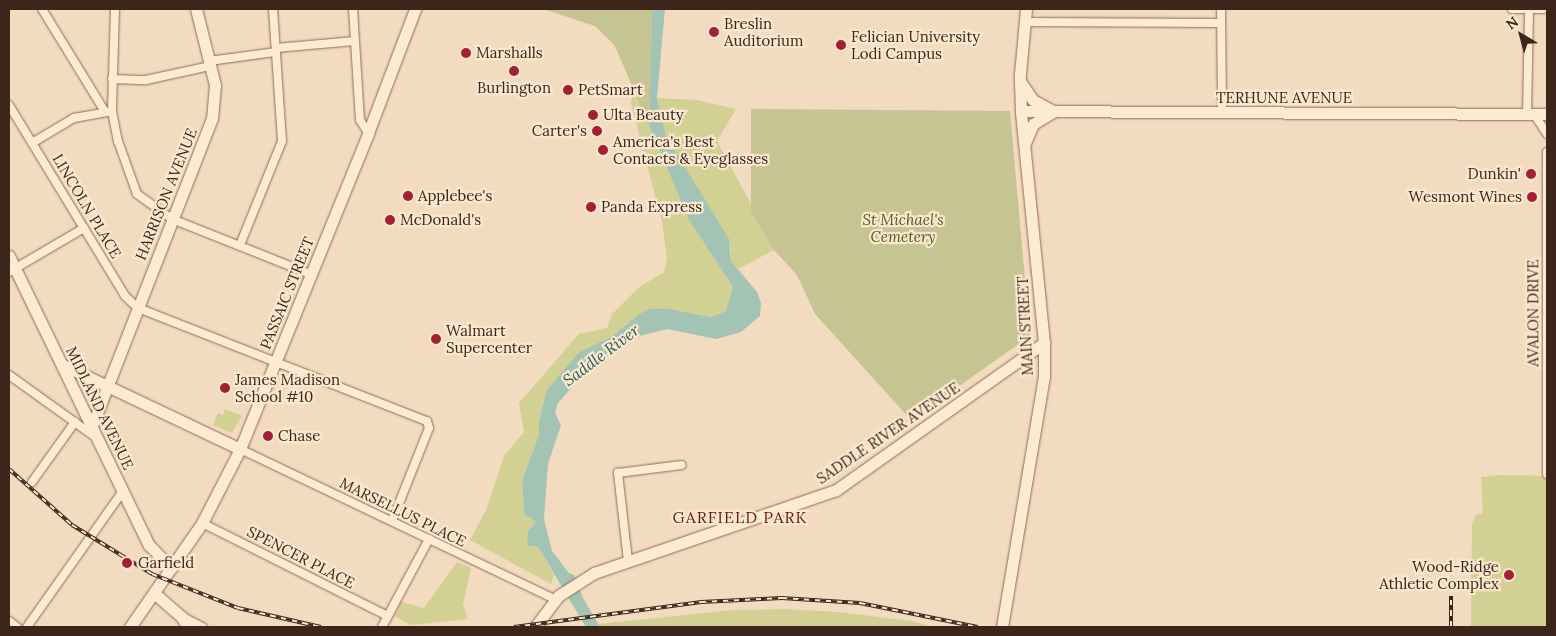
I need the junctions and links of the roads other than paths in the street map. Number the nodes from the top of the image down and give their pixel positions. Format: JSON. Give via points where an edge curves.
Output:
{"nodes":[{"id":1,"x":42,"y":9,"type":"edge"},
{"id":2,"x":115,"y":9,"type":"edge"},
{"id":3,"x":196,"y":9,"type":"edge"},
{"id":4,"x":273,"y":9,"type":"edge"},
{"id":5,"x":353,"y":9,"type":"edge"},
{"id":6,"x":415,"y":9,"type":"edge"},
{"id":7,"x":1026,"y":9,"type":"edge"},
{"id":8,"x":1221,"y":9,"type":"edge"},
{"id":9,"x":1512,"y":9,"type":"edge"},
{"id":10,"x":1543,"y":9,"type":"edge"},
{"id":11,"x":1529,"y":11,"type":"junction"},
{"id":12,"x":1025,"y":22,"type":"junction"},
{"id":13,"x":1221,"y":23,"type":"junction"},
{"id":14,"x":356,"y":41,"type":"junction"},
{"id":15,"x":276,"y":50,"type":"junction"},
{"id":16,"x":209,"y":63,"type":"junction"},
{"id":17,"x":112,"y":79,"type":"junction"},
{"id":18,"x":1020,"y":81,"type":"junction"},
{"id":19,"x":9,"y":104,"type":"edge"},
{"id":20,"x":109,"y":111,"type":"junction"},
{"id":21,"x":1021,"y":111,"type":"junction"},
{"id":22,"x":1055,"y":111,"type":"junction"},
{"id":23,"x":1222,"y":113,"type":"junction"},
{"id":24,"x":1530,"y":114,"type":"junction"},
{"id":25,"x":1547,"y":114,"type":"edge"},
{"id":26,"x":368,"y":133,"type":"junction"},
{"id":27,"x":1547,"y":134,"type":"edge"},
{"id":28,"x":32,"y":143,"type":"junction"},
{"id":29,"x":1025,"y":145,"type":"junction"},
{"id":30,"x":1547,"y":152,"type":"edge"},
{"id":31,"x":172,"y":219,"type":"junction"},
{"id":32,"x":84,"y":228,"type":"junction"},
{"id":33,"x":240,"y":245,"type":"junction"},
{"id":34,"x":9,"y":256,"type":"edge"},
{"id":35,"x":12,"y":270,"type":"edge"},
{"id":36,"x":310,"y":274,"type":"junction"},
{"id":37,"x":138,"y":308,"type":"junction"},
{"id":38,"x":1547,"y":333,"type":"edge"},
{"id":39,"x":1044,"y":343,"type":"junction"},
{"id":40,"x":1022,"y":359,"type":"junction"},
{"id":41,"x":276,"y":362,"type":"junction"},
{"id":42,"x":63,"y":365,"type":"junction"},
{"id":43,"x":9,"y":375,"type":"edge"},
{"id":44,"x":1044,"y":377,"type":"junction"},
{"id":45,"x":108,"y":386,"type":"junction"},
{"id":46,"x":75,"y":422,"type":"junction"},
{"id":47,"x":92,"y":426,"type":"junction"},
{"id":48,"x":98,"y":439,"type":"junction"},
{"id":49,"x":240,"y":449,"type":"junction"},
{"id":50,"x":682,"y":465,"type":"dead end"},
{"id":51,"x":1546,"y":474,"type":"edge"},
{"id":52,"x":32,"y":482,"type":"dead end"},
{"id":53,"x":123,"y":491,"type":"junction"},
{"id":54,"x":392,"y":521,"type":"junction"},
{"id":55,"x":202,"y":523,"type":"junction"},
{"id":56,"x":429,"y":539,"type":"junction"},
{"id":57,"x":628,"y":561,"type":"junction"},
{"id":58,"x":172,"y":568,"type":"junction"},
{"id":59,"x":154,"y":593,"type":"junction"},
{"id":60,"x":556,"y":598,"type":"junction"},
{"id":61,"x":388,"y":616,"type":"junction"},
{"id":62,"x":9,"y":621,"type":"edge"},
{"id":63,"x":185,"y":622,"type":"edge"},
{"id":64,"x":17,"y":627,"type":"edge"},
{"id":65,"x":27,"y":627,"type":"edge"},
{"id":66,"x":130,"y":627,"type":"edge"},
{"id":67,"x":203,"y":627,"type":"edge"},
{"id":68,"x":382,"y":627,"type":"edge"},
{"id":69,"x":535,"y":627,"type":"edge"},
{"id":70,"x":1002,"y":627,"type":"edge"}],
"edges":[{"from":1,"to":20,"type":"street"},
{"from":2,"to":17,"type":"street"},
{"from":3,"to":16,"type":"street","name":"HARRISON AVENUE"},
{"from":4,"to":15,"type":"street"},
{"from":5,"to":14,"type":"street"},
{"from":6,"to":26,"type":"street","name":"PASSAIC STREET"},
{"from":7,"to":12,"type":"street","name":"MAIN STREET"},
{"from":8,"to":13,"type":"street"},
{"from":9,"to":11,"type":"street"},
{"from":10,"to":11,"type":"street"},
{"from":11,"to":24,"type":"street"},
{"from":12,"to":13,"type":"street"},
{"from":12,"to":18,"type":"street","name":"MAIN STREET"},
{"from":13,"to":23,"type":"street"},
{"from":14,"to":15,"type":"street"},
{"from":14,"to":26,"type":"street","via":[[360,120]]},
{"from":15,"to":16,"type":"street"},
{"from":15,"to":33,"type":"street","via":[[282,141]]},
{"from":16,"to":17,"type":"street","via":[[146,80]]},
{"from":16,"to":31,"type":"street","name":"HARRISON AVENUE","via":[[215,85],[212,119]]},
{"from":17,"to":20,"type":"street"},
{"from":18,"to":21,"type":"street","name":"MAIN STREET"},
{"from":18,"to":22,"type":"street","via":[[1033,100]]},
{"from":19,"to":28,"type":"street","name":"LINCOLN PLACE"},
{"from":20,"to":28,"type":"street","via":[[74,118]]},
{"from":20,"to":31,"type":"street","via":[[137,194]]},
{"from":21,"to":22,"type":"street","name":"TERHUNE AVENUE"},
{"from":21,"to":29,"type":"street","name":"MAIN STREET"},
{"from":22,"to":23,"type":"street","name":"TERHUNE AVENUE"},
{"from":22,"to":29,"type":"street","via":[[1034,124]]},
{"from":23,"to":24,"type":"street","name":"TERHUNE AVENUE"},
{"from":24,"to":25,"type":"street","name":"TERHUNE AVENUE"},
{"from":24,"to":27,"type":"street"},
{"from":26,"to":36,"type":"street","name":"PASSAIC STREET"},
{"from":28,"to":32,"type":"street","name":"LINCOLN PLACE"},
{"from":29,"to":39,"type":"street","name":"MAIN STREET"},
{"from":30,"to":38,"type":"street","name":"AVALON DRIVE"},
{"from":31,"to":33,"type":"street"},
{"from":31,"to":37,"type":"street","name":"HARRISON AVENUE"},
{"from":32,"to":35,"type":"street"},
{"from":32,"to":37,"type":"street","name":"LINCOLN PLACE","via":[[125,296]]},
{"from":33,"to":36,"type":"street"},
{"from":34,"to":35,"type":"street","name":"MIDLAND AVENUE"},
{"from":35,"to":42,"type":"street","name":"MIDLAND AVENUE"},
{"from":36,"to":41,"type":"street","name":"PASSAIC STREET"},
{"from":37,"to":41,"type":"street","name":"LINCOLN PLACE"},
{"from":37,"to":45,"type":"street","name":"HARRISON AVENUE"},
{"from":38,"to":51,"type":"street","name":"AVALON DRIVE"},
{"from":39,"to":40,"type":"street","name":"SADDLE RIVER AVENUE"},
{"from":39,"to":44,"type":"street","name":"MAIN STREET"},
{"from":40,"to":44,"type":"street","via":[[1035,361]]},
{"from":40,"to":57,"type":"street","name":"SADDLE RIVER AVENUE","via":[[831,492]]},
{"from":41,"to":49,"type":"street","name":"PASSAIC STREET"},
{"from":41,"to":54,"type":"street","name":"LINCOLN PLACE","via":[[429,423]]},
{"from":42,"to":45,"type":"street"},
{"from":42,"to":47,"type":"street","name":"MIDLAND AVENUE"},
{"from":43,"to":46,"type":"street"},
{"from":44,"to":70,"type":"street","name":"MAIN STREET"},
{"from":45,"to":47,"type":"street","name":"HARRISON AVENUE"},
{"from":45,"to":49,"type":"street"},
{"from":46,"to":48,"type":"street"},
{"from":46,"to":52,"type":"street"},
{"from":47,"to":48,"type":"street","name":"MIDLAND AVENUE"},
{"from":48,"to":53,"type":"street","name":"MIDLAND AVENUE"},
{"from":49,"to":54,"type":"street","name":"MARSELLUS PLACE"},
{"from":49,"to":55,"type":"street","name":"PASSAIC STREET"},
{"from":50,"to":57,"type":"street","via":[[618,473]]},
{"from":53,"to":58,"type":"street","name":"MIDLAND AVENUE","via":[[149,546]]},
{"from":53,"to":65,"type":"street"},
{"from":54,"to":56,"type":"street","name":"MARSELLUS PLACE"},
{"from":55,"to":58,"type":"street","name":"PASSAIC STREET"},
{"from":55,"to":61,"type":"street","name":"SPENCER PLACE"},
{"from":56,"to":60,"type":"street","name":"MARSELLUS PLACE"},
{"from":56,"to":61,"type":"street"},
{"from":57,"to":60,"type":"street","name":"SADDLE RIVER AVENUE","via":[[583,578]]},
{"from":58,"to":59,"type":"street","name":"PASSAIC STREET"},
{"from":59,"to":63,"type":"street"},
{"from":59,"to":66,"type":"street","name":"PASSAIC STREET"},
{"from":60,"to":69,"type":"street","name":"SADDLE RIVER AVENUE"},
{"from":61,"to":68,"type":"street"},
{"from":62,"to":64,"type":"street"},
{"from":63,"to":67,"type":"street"}]}
